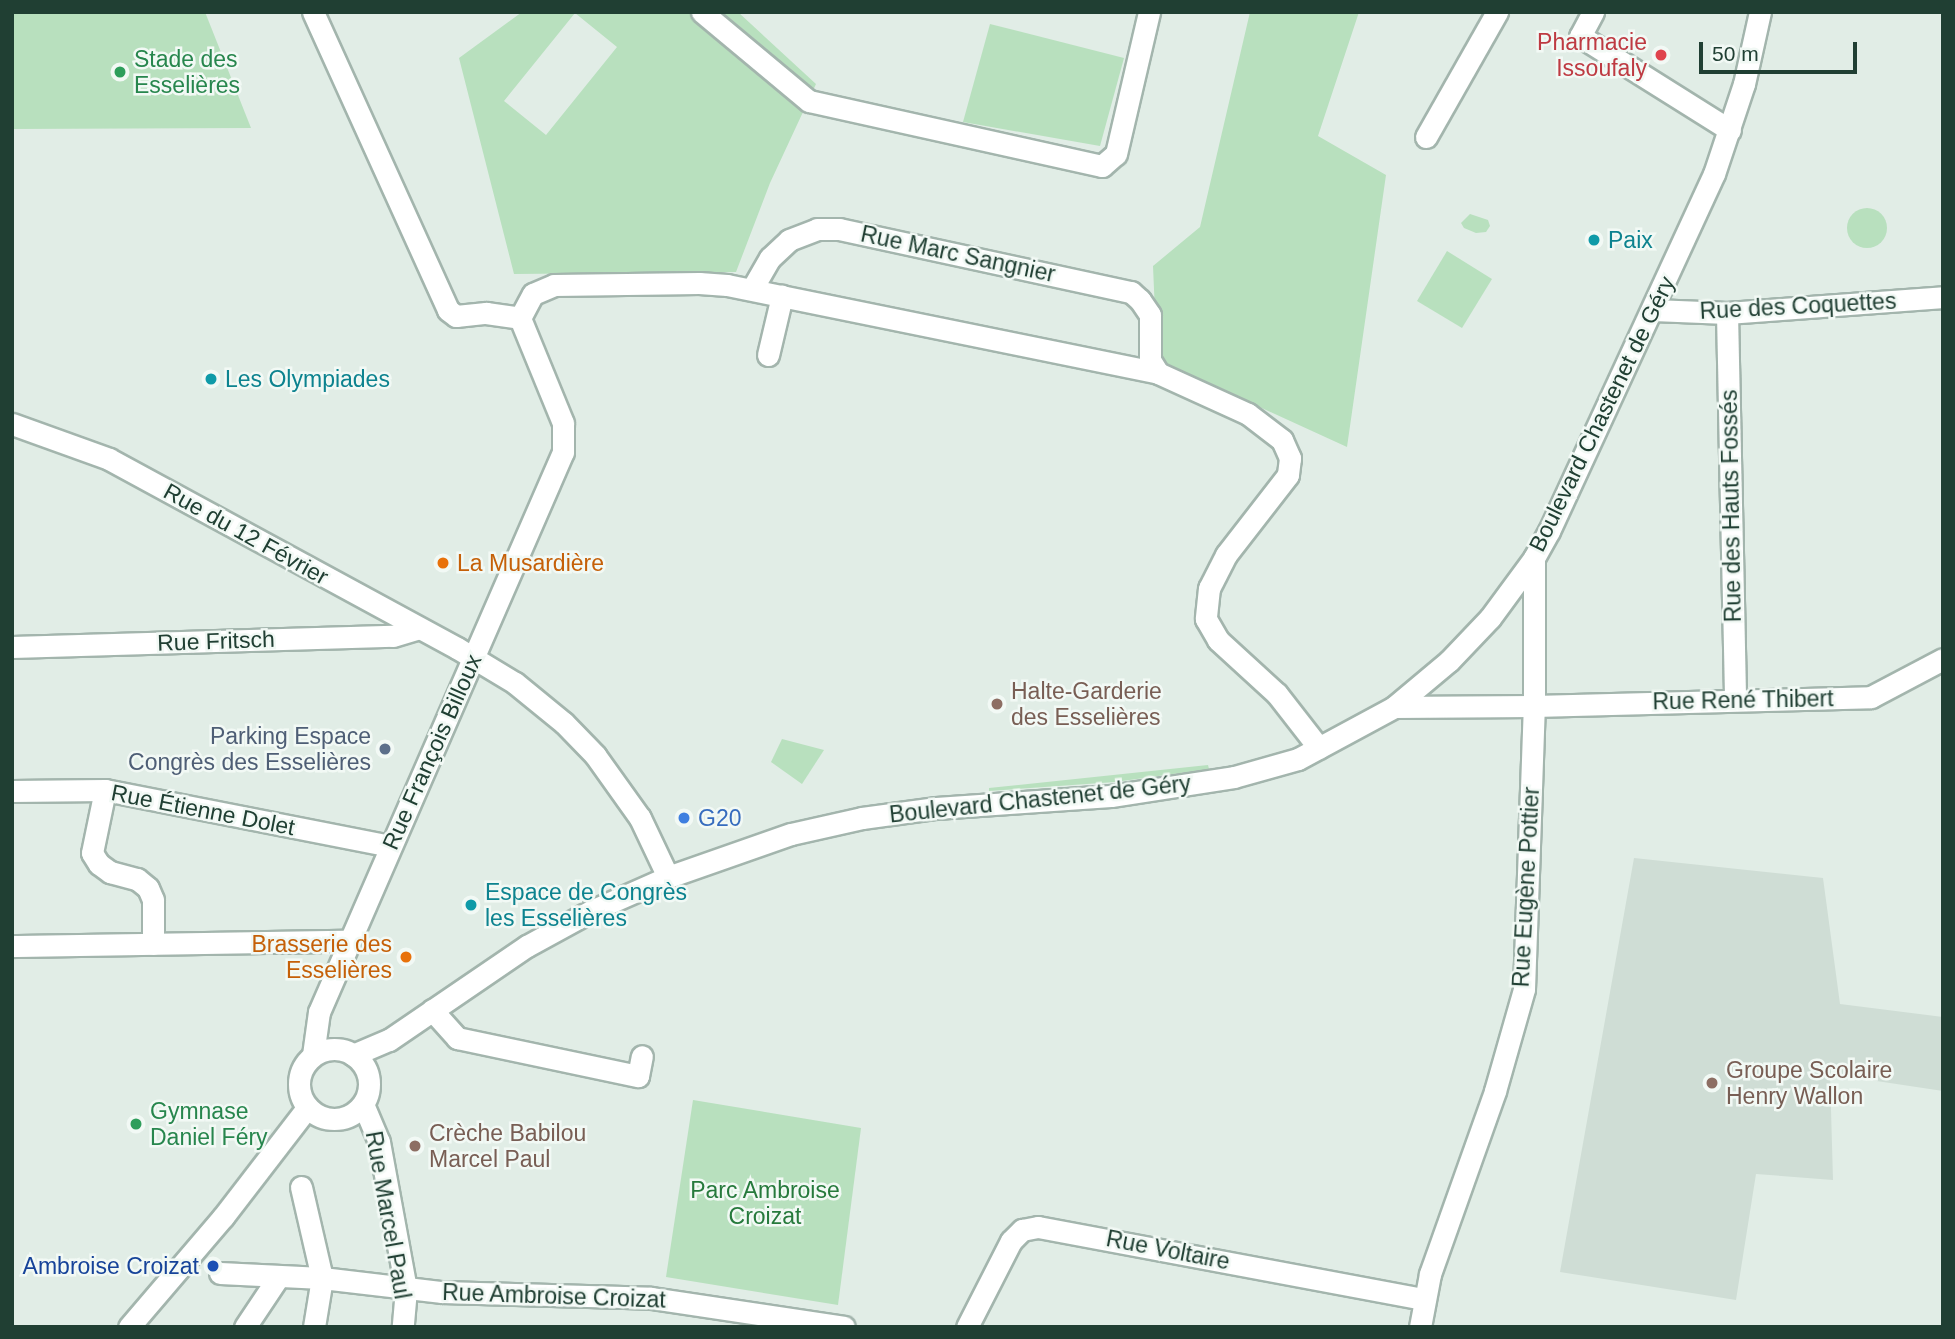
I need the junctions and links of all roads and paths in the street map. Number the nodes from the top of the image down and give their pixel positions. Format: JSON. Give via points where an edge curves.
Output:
{"nodes":[{"id":1,"x":313,"y":12,"type":"edge"},
{"id":2,"x":702,"y":12,"type":"edge"},
{"id":3,"x":1149,"y":12,"type":"edge"},
{"id":4,"x":1497,"y":12,"type":"edge"},
{"id":5,"x":1593,"y":12,"type":"edge"},
{"id":6,"x":1760,"y":12,"type":"edge"},
{"id":7,"x":1730,"y":130,"type":"junction"},
{"id":8,"x":1426,"y":137,"type":"dead end"},
{"id":9,"x":752,"y":289,"type":"junction"},
{"id":10,"x":782,"y":296,"type":"junction"},
{"id":11,"x":1943,"y":297,"type":"edge"},
{"id":12,"x":1653,"y":310,"type":"junction"},
{"id":13,"x":1727,"y":313,"type":"junction"},
{"id":14,"x":520,"y":318,"type":"junction"},
{"id":15,"x":768,"y":355,"type":"dead end"},
{"id":16,"x":1158,"y":373,"type":"junction"},
{"id":17,"x":12,"y":424,"type":"edge"},
{"id":18,"x":1534,"y":558,"type":"junction"},
{"id":19,"x":419,"y":628,"type":"junction"},
{"id":20,"x":12,"y":647,"type":"edge"},
{"id":21,"x":474,"y":657,"type":"junction"},
{"id":22,"x":1943,"y":659,"type":"edge"},
{"id":23,"x":1735,"y":699,"type":"junction"},
{"id":24,"x":1394,"y":706,"type":"junction"},
{"id":25,"x":1534,"y":706,"type":"junction"},
{"id":26,"x":1319,"y":748,"type":"junction"},
{"id":27,"x":105,"y":790,"type":"junction"},
{"id":28,"x":12,"y":791,"type":"edge"},
{"id":29,"x":391,"y":846,"type":"junction"},
{"id":30,"x":668,"y":877,"type":"junction"},
{"id":31,"x":349,"y":942,"type":"junction"},
{"id":32,"x":153,"y":944,"type":"junction"},
{"id":33,"x":12,"y":946,"type":"edge"},
{"id":34,"x":432,"y":1010,"type":"junction"},
{"id":35,"x":389,"y":1040,"type":"junction"},
{"id":36,"x":313,"y":1055,"type":"junction"},
{"id":37,"x":353,"y":1055,"type":"junction"},
{"id":38,"x":642,"y":1056,"type":"dead end"},
{"id":39,"x":369,"y":1079,"type":"junction"},
{"id":40,"x":363,"y":1104,"type":"junction"},
{"id":41,"x":307,"y":1108,"type":"junction"},
{"id":42,"x":301,"y":1186,"type":"dead end"},
{"id":43,"x":220,"y":1273,"type":"dead end"},
{"id":44,"x":279,"y":1276,"type":"junction"},
{"id":45,"x":322,"y":1278,"type":"junction"},
{"id":46,"x":406,"y":1289,"type":"junction"},
{"id":47,"x":1424,"y":1299,"type":"junction"},
{"id":48,"x":129,"y":1327,"type":"edge"},
{"id":49,"x":245,"y":1327,"type":"edge"},
{"id":50,"x":314,"y":1327,"type":"edge"},
{"id":51,"x":403,"y":1327,"type":"edge"},
{"id":52,"x":844,"y":1327,"type":"edge"},
{"id":53,"x":967,"y":1327,"type":"edge"},
{"id":54,"x":1420,"y":1327,"type":"edge"}],
"edges":[{"from":1,"to":14,"type":"street","via":[[447,310],[456,317],[486,313]]},
{"from":2,"to":3,"type":"street","via":[[809,101],[1102,166],[1116,154]]},
{"from":4,"to":8,"type":"street"},
{"from":5,"to":7,"type":"street","via":[[1580,36]]},
{"from":6,"to":7,"type":"street","name":"Boulevard Chastenet de Géry"},
{"from":7,"to":12,"type":"street","name":"Boulevard Chastenet de Géry"},
{"from":9,"to":10,"type":"street"},
{"from":9,"to":14,"type":"street","via":[[699,283],[554,285],[533,294]]},
{"from":9,"to":16,"type":"street","name":"Rue Marc Sangnier","via":[[770,258],[803,233],[828,228],[905,243],[1131,292],[1150,315],[1150,360]]},
{"from":10,"to":15,"type":"street"},
{"from":10,"to":16,"type":"street"},
{"from":11,"to":13,"type":"street","name":"Rue des Coquettes"},
{"from":12,"to":13,"type":"street","name":"Rue des Coquettes"},
{"from":12,"to":18,"type":"street","name":"Boulevard Chastenet de Géry"},
{"from":13,"to":23,"type":"street","name":"Rue des Hauts Fossés"},
{"from":14,"to":21,"type":"street","name":"Rue François Billoux","via":[[563,422],[563,452]]},
{"from":16,"to":26,"type":"street","via":[[1248,415],[1282,440],[1290,457],[1288,475],[1226,555],[1209,588],[1206,619],[1218,640],[1277,694]]},
{"from":17,"to":19,"type":"street","name":"Rue du 12 Février","via":[[109,459]]},
{"from":18,"to":24,"type":"street","name":"Boulevard Chastenet de Géry","via":[[1466,644]]},
{"from":18,"to":25,"type":"street","name":"Rue Eugène Pottier"},
{"from":19,"to":20,"type":"street","name":"Rue Fritsch","via":[[393,636]]},
{"from":19,"to":21,"type":"street","name":"Rue du 12 Février"},
{"from":21,"to":29,"type":"street","name":"Rue François Billoux"},
{"from":21,"to":30,"type":"street","name":"Rue du 12 Février","via":[[540,702],[595,755],[640,818]]},
{"from":22,"to":23,"type":"street","name":"Rue René Thibert","via":[[1871,697]]},
{"from":23,"to":25,"type":"street","name":"Rue René Thibert"},
{"from":24,"to":25,"type":"street","name":"Rue René Thibert"},
{"from":24,"to":26,"type":"street","name":"Boulevard Chastenet de Géry"},
{"from":25,"to":47,"type":"street","name":"Rue Eugène Pottier","via":[[1524,989],[1495,1091]]},
{"from":26,"to":30,"type":"street","name":"Boulevard Chastenet de Géry","via":[[1272,769],[1201,783],[1111,796],[862,818],[791,834]]},
{"from":27,"to":28,"type":"street","name":"Rue Étienne Dolet"},
{"from":27,"to":29,"type":"street","name":"Rue Étienne Dolet"},
{"from":27,"to":32,"type":"street","via":[[92,853],[110,872],[138,879],[148,888],[153,900]]},
{"from":29,"to":31,"type":"street","name":"Rue François Billoux"},
{"from":30,"to":34,"type":"street","name":"Boulevard Chastenet de Géry","via":[[527,946]]},
{"from":31,"to":32,"type":"street"},
{"from":31,"to":36,"type":"street","name":"Rue François Billoux","via":[[318,1012]]},
{"from":32,"to":33,"type":"street"},
{"from":34,"to":35,"type":"street","name":"Boulevard Chastenet de Géry"},
{"from":34,"to":38,"type":"street","via":[[457,1038],[638,1076]]},
{"from":35,"to":37,"type":"street","name":"Boulevard Chastenet de Géry"},
{"from":35,"to":39,"type":"street","name":"Boulevard Chastenet de Géry"},
{"from":36,"to":37,"type":"street","via":[[335,1048]]},
{"from":36,"to":41,"type":"street","via":[[304,1063],[298,1086]]},
{"from":37,"to":39,"type":"street"},
{"from":39,"to":40,"type":"street"},
{"from":40,"to":41,"type":"street","via":[[352,1115],[336,1120]]},
{"from":40,"to":46,"type":"street","name":"Rue Marcel Paul","via":[[379,1142]]},
{"from":41,"to":48,"type":"street","via":[[223,1217]]},
{"from":42,"to":45,"type":"street"},
{"from":43,"to":44,"type":"street","name":"Rue Ambroise Croizat"},
{"from":44,"to":45,"type":"street","name":"Rue Ambroise Croizat"},
{"from":44,"to":49,"type":"street"},
{"from":45,"to":46,"type":"street","name":"Rue Ambroise Croizat"},
{"from":45,"to":50,"type":"street"},
{"from":46,"to":51,"type":"street","name":"Rue Marcel Paul"},
{"from":46,"to":52,"type":"street","name":"Rue Ambroise Croizat","via":[[651,1298]]},
{"from":47,"to":53,"type":"street","name":"Rue Voltaire","via":[[1038,1227],[1022,1230],[1011,1241]]},
{"from":47,"to":54,"type":"street","name":"Rue Eugène Pottier"}]}
